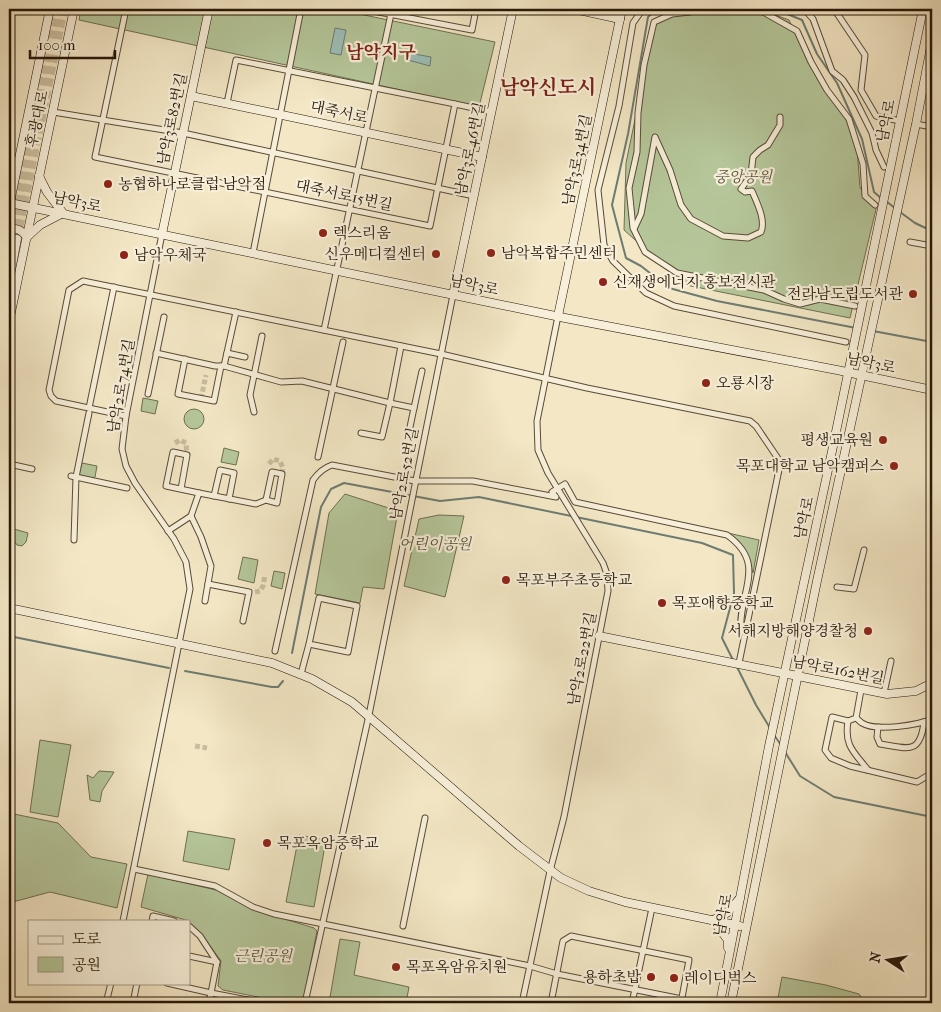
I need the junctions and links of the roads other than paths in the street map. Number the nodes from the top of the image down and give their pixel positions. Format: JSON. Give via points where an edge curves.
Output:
{"nodes":[{"id":1,"x":50,"y":9,"type":"edge"},
{"id":2,"x":74,"y":9,"type":"edge"},
{"id":3,"x":126,"y":9,"type":"edge"},
{"id":4,"x":209,"y":9,"type":"edge"},
{"id":5,"x":301,"y":9,"type":"edge"},
{"id":6,"x":363,"y":9,"type":"edge"},
{"id":7,"x":476,"y":9,"type":"edge"},
{"id":8,"x":513,"y":9,"type":"edge"},
{"id":9,"x":574,"y":9,"type":"edge"},
{"id":10,"x":622,"y":9,"type":"edge"},
{"id":11,"x":643,"y":9,"type":"edge"},
{"id":12,"x":696,"y":9,"type":"edge"},
{"id":13,"x":758,"y":9,"type":"edge"},
{"id":14,"x":804,"y":9,"type":"edge"},
{"id":15,"x":834,"y":9,"type":"edge"},
{"id":16,"x":923,"y":9,"type":"edge"},
{"id":17,"x":391,"y":12,"type":"edge"},
{"id":18,"x":620,"y":19,"type":"junction"},
{"id":19,"x":932,"y":41,"type":"edge"},
{"id":20,"x":288,"y":70,"type":"junction"},
{"id":21,"x":374,"y":88,"type":"junction"},
{"id":22,"x":191,"y":96,"type":"junction"},
{"id":23,"x":227,"y":103,"type":"junction"},
{"id":24,"x":455,"y":104,"type":"junction"},
{"id":25,"x":53,"y":112,"type":"junction"},
{"id":26,"x":492,"y":112,"type":"junction"},
{"id":27,"x":280,"y":114,"type":"junction"},
{"id":28,"x":780,"y":117,"type":"dead end"},
{"id":29,"x":103,"y":120,"type":"junction"},
{"id":30,"x":900,"y":121,"type":"junction"},
{"id":31,"x":916,"y":124,"type":"junction"},
{"id":32,"x":932,"y":127,"type":"edge"},
{"id":33,"x":365,"y":132,"type":"junction"},
{"id":34,"x":183,"y":134,"type":"junction"},
{"id":35,"x":446,"y":149,"type":"junction"},
{"id":36,"x":272,"y":152,"type":"junction"},
{"id":37,"x":482,"y":157,"type":"junction"},
{"id":38,"x":18,"y":165,"type":"junction"},
{"id":39,"x":884,"y":167,"type":"dead end"},
{"id":40,"x":357,"y":172,"type":"junction"},
{"id":41,"x":175,"y":174,"type":"junction"},
{"id":42,"x":9,"y":176,"type":"edge"},
{"id":43,"x":39,"y":176,"type":"junction"},
{"id":44,"x":438,"y":188,"type":"junction"},
{"id":45,"x":264,"y":192,"type":"junction"},
{"id":46,"x":474,"y":196,"type":"junction"},
{"id":47,"x":9,"y":205,"type":"edge"},
{"id":48,"x":874,"y":205,"type":"dead end"},
{"id":49,"x":33,"y":207,"type":"junction"},
{"id":50,"x":349,"y":209,"type":"junction"},
{"id":51,"x":63,"y":213,"type":"junction"},
{"id":52,"x":9,"y":229,"type":"edge"},
{"id":53,"x":634,"y":229,"type":"junction"},
{"id":54,"x":162,"y":234,"type":"junction"},
{"id":55,"x":26,"y":237,"type":"junction"},
{"id":56,"x":12,"y":240,"type":"tunnel mouth"},
{"id":57,"x":910,"y":242,"type":"dead end"},
{"id":58,"x":932,"y":246,"type":"edge"},
{"id":59,"x":252,"y":253,"type":"junction"},
{"id":60,"x":336,"y":270,"type":"junction"},
{"id":61,"x":9,"y":281,"type":"edge"},
{"id":62,"x":114,"y":287,"type":"junction"},
{"id":63,"x":151,"y":294,"type":"junction"},
{"id":64,"x":453,"y":295,"type":"junction"},
{"id":65,"x":855,"y":306,"type":"dead end"},
{"id":66,"x":236,"y":312,"type":"junction"},
{"id":67,"x":558,"y":316,"type":"junction"},
{"id":68,"x":164,"y":317,"type":"dead end"},
{"id":69,"x":9,"y":322,"type":"edge"},
{"id":70,"x":324,"y":330,"type":"junction"},
{"id":71,"x":262,"y":336,"type":"dead end"},
{"id":72,"x":343,"y":342,"type":"dead end"},
{"id":73,"x":846,"y":342,"type":"dead end"},
{"id":74,"x":401,"y":346,"type":"junction"},
{"id":75,"x":156,"y":353,"type":"junction"},
{"id":76,"x":227,"y":353,"type":"junction"},
{"id":77,"x":441,"y":354,"type":"junction"},
{"id":78,"x":245,"y":357,"type":"dead end"},
{"id":79,"x":185,"y":359,"type":"junction"},
{"id":80,"x":223,"y":366,"type":"junction"},
{"id":81,"x":422,"y":371,"type":"dead end"},
{"id":82,"x":848,"y":373,"type":"junction"},
{"id":83,"x":862,"y":375,"type":"junction"},
{"id":84,"x":254,"y":376,"type":"junction"},
{"id":85,"x":546,"y":379,"type":"junction"},
{"id":86,"x":333,"y":389,"type":"junction"},
{"id":87,"x":932,"y":390,"type":"edge"},
{"id":88,"x":148,"y":394,"type":"dead end"},
{"id":89,"x":390,"y":403,"type":"junction"},
{"id":90,"x":414,"y":408,"type":"junction"},
{"id":91,"x":89,"y":410,"type":"junction"},
{"id":92,"x":254,"y":412,"type":"dead end"},
{"id":93,"x":126,"y":416,"type":"junction"},
{"id":94,"x":361,"y":433,"type":"dead end"},
{"id":95,"x":406,"y":446,"type":"dead end"},
{"id":96,"x":318,"y":458,"type":"dead end"},
{"id":97,"x":9,"y":464,"type":"edge"},
{"id":98,"x":32,"y":469,"type":"dead end"},
{"id":99,"x":74,"y":476,"type":"junction"},
{"id":100,"x":415,"y":482,"type":"junction"},
{"id":101,"x":127,"y":488,"type":"dead end"},
{"id":102,"x":559,"y":488,"type":"junction"},
{"id":103,"x":181,"y":489,"type":"junction"},
{"id":104,"x":199,"y":493,"type":"junction"},
{"id":105,"x":214,"y":496,"type":"junction"},
{"id":106,"x":229,"y":499,"type":"junction"},
{"id":107,"x":266,"y":500,"type":"junction"},
{"id":108,"x":191,"y":516,"type":"junction"},
{"id":109,"x":168,"y":531,"type":"junction"},
{"id":110,"x":74,"y":540,"type":"dead end"},
{"id":111,"x":864,"y":550,"type":"dead end"},
{"id":112,"x":208,"y":584,"type":"junction"},
{"id":113,"x":837,"y":587,"type":"dead end"},
{"id":114,"x":205,"y":601,"type":"dead end"},
{"id":115,"x":9,"y":608,"type":"edge"},
{"id":116,"x":243,"y":621,"type":"dead end"},
{"id":117,"x":741,"y":632,"type":"dead end"},
{"id":118,"x":599,"y":636,"type":"junction"},
{"id":119,"x":180,"y":644,"type":"junction"},
{"id":120,"x":309,"y":644,"type":"junction"},
{"id":121,"x":275,"y":651,"type":"dead end"},
{"id":122,"x":891,"y":662,"type":"dead end"},
{"id":123,"x":738,"y":663,"type":"junction"},
{"id":124,"x":301,"y":674,"type":"junction"},
{"id":125,"x":785,"y":674,"type":"junction"},
{"id":126,"x":798,"y":677,"type":"junction"},
{"id":127,"x":932,"y":683,"type":"edge"},
{"id":128,"x":861,"y":690,"type":"junction"},
{"id":129,"x":884,"y":694,"type":"junction"},
{"id":130,"x":368,"y":715,"type":"junction"},
{"id":131,"x":856,"y":718,"type":"junction"},
{"id":132,"x":932,"y":719,"type":"edge"},
{"id":133,"x":848,"y":721,"type":"junction"},
{"id":134,"x":924,"y":722,"type":"junction"},
{"id":135,"x":878,"y":727,"type":"junction"},
{"id":136,"x":869,"y":771,"type":"junction"},
{"id":137,"x":932,"y":773,"type":"edge"},
{"id":138,"x":425,"y":818,"type":"dead end"},
{"id":139,"x":134,"y":869,"type":"junction"},
{"id":140,"x":550,"y":871,"type":"junction"},
{"id":141,"x":740,"y":898,"type":"junction"},
{"id":142,"x":652,"y":908,"type":"junction"},
{"id":143,"x":152,"y":918,"type":"edge"},
{"id":144,"x":123,"y":920,"type":"edge"},
{"id":145,"x":167,"y":920,"type":"edge"},
{"id":146,"x":713,"y":920,"type":"junction"},
{"id":147,"x":322,"y":924,"type":"junction"},
{"id":148,"x":735,"y":925,"type":"junction"},
{"id":149,"x":403,"y":926,"type":"dead end"},
{"id":150,"x":190,"y":927,"type":"edge"},
{"id":151,"x":747,"y":927,"type":"junction"},
{"id":152,"x":643,"y":951,"type":"junction"},
{"id":153,"x":190,"y":956,"type":"edge"},
{"id":154,"x":729,"y":956,"type":"junction"},
{"id":155,"x":217,"y":962,"type":"junction"},
{"id":156,"x":530,"y":966,"type":"junction"},
{"id":157,"x":557,"y":974,"type":"junction"},
{"id":158,"x":110,"y":984,"type":"edge"},
{"id":159,"x":138,"y":984,"type":"edge"},
{"id":160,"x":172,"y":984,"type":"edge"},
{"id":161,"x":635,"y":990,"type":"junction"},
{"id":162,"x":211,"y":992,"type":"junction"},
{"id":163,"x":682,"y":1001,"type":"edge"},
{"id":164,"x":106,"y":1003,"type":"edge"},
{"id":165,"x":133,"y":1003,"type":"edge"},
{"id":166,"x":209,"y":1003,"type":"edge"},
{"id":167,"x":264,"y":1003,"type":"edge"},
{"id":168,"x":305,"y":1003,"type":"edge"},
{"id":169,"x":522,"y":1003,"type":"edge"},
{"id":170,"x":551,"y":1003,"type":"edge"},
{"id":171,"x":632,"y":1003,"type":"edge"},
{"id":172,"x":720,"y":1003,"type":"edge"},
{"id":173,"x":732,"y":1003,"type":"edge"}],
"edges":[{"from":1,"to":38,"type":"street","name":"후광대로"},
{"from":2,"to":25,"type":"street","name":"후광대로"},
{"from":3,"to":29,"type":"street"},
{"from":4,"to":22,"type":"street","name":"남악3로82번길"},
{"from":5,"to":20,"type":"street"},
{"from":6,"to":17,"type":"street"},
{"from":7,"to":17,"type":"street","via":[[472,30]]},
{"from":8,"to":26,"type":"street","name":"남악3로46번길"},
{"from":9,"to":18,"type":"street"},
{"from":10,"to":18,"type":"street","name":"남악3로34번길"},
{"from":11,"to":73,"type":"street","via":[[633,23],[598,190],[604,245],[613,261],[646,294],[674,306]]},
{"from":12,"to":53,"type":"street","via":[[654,22],[644,65],[637,152],[629,188]]},
{"from":13,"to":48,"type":"street","via":[[797,31],[819,76],[849,119],[864,164],[865,196]]},
{"from":14,"to":39,"type":"street","via":[[813,19],[832,71],[843,80],[854,97]]},
{"from":15,"to":30,"type":"street","via":[[865,55],[861,90],[876,116]]},
{"from":16,"to":30,"type":"street","name":"남악로"},
{"from":17,"to":21,"type":"street"},
{"from":18,"to":67,"type":"street","name":"남악3로34번길"},
{"from":19,"to":31,"type":"street","name":"남악로"},
{"from":20,"to":21,"type":"street"},
{"from":20,"to":23,"type":"street","via":[[236,60]]},
{"from":20,"to":27,"type":"street"},
{"from":21,"to":24,"type":"street"},
{"from":21,"to":33,"type":"street"},
{"from":22,"to":23,"type":"street","name":"대죽서로"},
{"from":22,"to":34,"type":"street","name":"남악3로82번길"},
{"from":23,"to":27,"type":"street","name":"대죽서로"},
{"from":24,"to":26,"type":"street"},
{"from":24,"to":35,"type":"street","name":"대죽서로15번길"},
{"from":25,"to":29,"type":"street"},
{"from":25,"to":43,"type":"street","name":"후광대로"},
{"from":26,"to":37,"type":"street","name":"남악3로46번길"},
{"from":27,"to":33,"type":"street","name":"대죽서로"},
{"from":27,"to":36,"type":"street"},
{"from":28,"to":53,"type":"street","via":[[780,125],[768,145],[753,157],[751,175],[741,189],[752,192],[764,226],[761,232],[748,238],[722,236],[691,219],[681,205],[655,137],[641,214]]},
{"from":29,"to":34,"type":"street"},
{"from":29,"to":41,"type":"street","name":"대죽서로15번길","via":[[95,158]]},
{"from":30,"to":82,"type":"street","name":"남악로"},
{"from":31,"to":32,"type":"street"},
{"from":31,"to":83,"type":"street","name":"남악로"},
{"from":33,"to":35,"type":"street","name":"대죽서로"},
{"from":33,"to":40,"type":"street"},
{"from":34,"to":36,"type":"street"},
{"from":34,"to":41,"type":"street","name":"남악3로82번길"},
{"from":35,"to":37,"type":"street","name":"대죽서로"},
{"from":35,"to":44,"type":"street","name":"대죽서로15번길"},
{"from":36,"to":40,"type":"street"},
{"from":36,"to":45,"type":"street"},
{"from":37,"to":46,"type":"street","name":"남악3로46번길"},
{"from":38,"to":42,"type":"street"},
{"from":38,"to":47,"type":"street","name":"후광대로"},
{"from":40,"to":44,"type":"street"},
{"from":40,"to":50,"type":"street"},
{"from":41,"to":45,"type":"street","name":"대죽서로15번길"},
{"from":41,"to":54,"type":"street","name":"남악3로82번길"},
{"from":43,"to":49,"type":"street","name":"후광대로"},
{"from":43,"to":51,"type":"street"},
{"from":44,"to":46,"type":"street"},
{"from":44,"to":50,"type":"street","name":"대죽서로15번길","via":[[430,226]]},
{"from":45,"to":50,"type":"street","name":"대죽서로15번길"},
{"from":45,"to":59,"type":"street"},
{"from":46,"to":64,"type":"street","name":"남악3로46번길"},
{"from":47,"to":49,"type":"street","name":"남악3로"},
{"from":49,"to":51,"type":"street","name":"남악3로"},
{"from":49,"to":55,"type":"street","name":"후광대로"},
{"from":50,"to":60,"type":"street"},
{"from":51,"to":54,"type":"street","name":"남악3로"},
{"from":51,"to":55,"type":"street"},
{"from":52,"to":55,"type":"street","via":[[16,228]]},
{"from":53,"to":65,"type":"street","via":[[645,252],[677,273],[764,290],[800,304],[820,299]]},
{"from":54,"to":59,"type":"street","name":"남악3로"},
{"from":54,"to":63,"type":"street","name":"남악2로74번길"},
{"from":55,"to":69,"type":"street","name":"후광대로"},
{"from":56,"to":61,"type":"street"},
{"from":57,"to":58,"type":"street"},
{"from":59,"to":60,"type":"street","name":"남악3로"},
{"from":60,"to":64,"type":"street","name":"남악3로"},
{"from":60,"to":70,"type":"street"},
{"from":62,"to":63,"type":"street"},
{"from":62,"to":91,"type":"street"},
{"from":62,"to":91,"type":"street","via":[[82,280],[70,290],[58,345],[49,390],[51,396],[56,401]]},
{"from":63,"to":66,"type":"street"},
{"from":63,"to":93,"type":"street","name":"남악2로74번길"},
{"from":64,"to":67,"type":"street","name":"남악3로"},
{"from":64,"to":77,"type":"street","name":"남악2로52번길"},
{"from":66,"to":70,"type":"street"},
{"from":66,"to":76,"type":"street"},
{"from":67,"to":82,"type":"street","name":"남악3로"},
{"from":67,"to":85,"type":"street","name":"남악2로22번길"},
{"from":68,"to":75,"type":"street"},
{"from":70,"to":74,"type":"street"},
{"from":71,"to":84,"type":"street"},
{"from":72,"to":86,"type":"street"},
{"from":74,"to":77,"type":"street"},
{"from":74,"to":89,"type":"street"},
{"from":75,"to":79,"type":"street"},
{"from":75,"to":88,"type":"street"},
{"from":76,"to":78,"type":"street"},
{"from":76,"to":80,"type":"street"},
{"from":77,"to":85,"type":"street"},
{"from":77,"to":100,"type":"street","name":"남악2로52번길"},
{"from":79,"to":80,"type":"street"},
{"from":79,"to":80,"type":"street","via":[[178,394],[214,402]]},
{"from":80,"to":84,"type":"street"},
{"from":81,"to":90,"type":"street"},
{"from":82,"to":83,"type":"street","name":"남악3로"},
{"from":82,"to":125,"type":"street","name":"남악로"},
{"from":83,"to":87,"type":"street","name":"남악3로"},
{"from":83,"to":126,"type":"street","name":"남악로"},
{"from":84,"to":86,"type":"street","via":[[281,382],[302,381]]},
{"from":84,"to":92,"type":"street","via":[[250,395]]},
{"from":85,"to":102,"type":"street","name":"남악2로22번길","via":[[537,421],[538,450]]},
{"from":85,"to":123,"type":"street","via":[[745,420],[756,426],[779,460],[780,470]]},
{"from":86,"to":89,"type":"street"},
{"from":86,"to":96,"type":"street"},
{"from":89,"to":90,"type":"street"},
{"from":89,"to":94,"type":"street","via":[[382,437]]},
{"from":90,"to":95,"type":"street"},
{"from":91,"to":93,"type":"street"},
{"from":91,"to":99,"type":"street"},
{"from":93,"to":109,"type":"street","name":"남악2로74번길","via":[[122,448],[126,466]]},
{"from":97,"to":98,"type":"street"},
{"from":99,"to":101,"type":"street"},
{"from":99,"to":110,"type":"street"},
{"from":100,"to":102,"type":"street","via":[[473,481],[556,497],[552,492]]},
{"from":100,"to":121,"type":"street","via":[[332,466],[319,472],[313,480],[307,503]]},
{"from":100,"to":130,"type":"street","name":"남악2로52번길"},
{"from":102,"to":117,"type":"street","via":[[565,484],[575,502],[707,530],[727,535],[735,541],[744,551],[750,574],[740,619]]},
{"from":102,"to":118,"type":"street","name":"남악2로22번길","via":[[603,562],[608,583]]},
{"from":103,"to":103,"type":"street","via":[[166,486],[173,452],[187,455]]},
{"from":103,"to":104,"type":"street"},
{"from":104,"to":105,"type":"street"},
{"from":104,"to":108,"type":"street"},
{"from":105,"to":106,"type":"street"},
{"from":105,"to":106,"type":"street","via":[[220,470],[234,473]]},
{"from":106,"to":107,"type":"street","via":[[256,504]]},
{"from":107,"to":107,"type":"street","via":[[276,502],[282,474],[272,472]]},
{"from":108,"to":109,"type":"street"},
{"from":108,"to":112,"type":"street","via":[[211,566]]},
{"from":109,"to":119,"type":"street","name":"남악2로74번길","via":[[186,562],[190,589]]},
{"from":111,"to":113,"type":"street","via":[[854,589]]},
{"from":112,"to":114,"type":"street"},
{"from":112,"to":116,"type":"street","via":[[252,592]]},
{"from":115,"to":119,"type":"street"},
{"from":118,"to":123,"type":"street","name":"남악로162번길"},
{"from":118,"to":140,"type":"street","name":"남악2로22번길","via":[[564,817]]},
{"from":119,"to":124,"type":"street","via":[[272,663]]},
{"from":119,"to":139,"type":"street","name":"남악2로74번길"},
{"from":120,"to":120,"type":"street","via":[[319,598],[357,606],[348,652]]},
{"from":120,"to":124,"type":"street"},
{"from":122,"to":129,"type":"street"},
{"from":123,"to":125,"type":"street","name":"남악로162번길"},
{"from":124,"to":130,"type":"street","via":[[330,688]]},
{"from":125,"to":126,"type":"street","name":"남악로162번길"},
{"from":125,"to":141,"type":"street","name":"남악로"},
{"from":126,"to":128,"type":"street","name":"남악로162번길"},
{"from":126,"to":151,"type":"street","name":"남악로"},
{"from":127,"to":129,"type":"street","name":"남악로162번길","via":[[906,693]]},
{"from":128,"to":129,"type":"street","name":"남악로162번길"},
{"from":128,"to":131,"type":"street"},
{"from":130,"to":140,"type":"street"},
{"from":130,"to":147,"type":"street","name":"남악2로52번길"},
{"from":131,"to":133,"type":"street"},
{"from":131,"to":135,"type":"street","via":[[862,724]]},
{"from":132,"to":134,"type":"street"},
{"from":133,"to":136,"type":"street","via":[[848,741],[854,754]]},
{"from":133,"to":136,"type":"street","via":[[832,718],[825,750],[831,758]]},
{"from":134,"to":135,"type":"street"},
{"from":134,"to":135,"type":"street","via":[[922,736],[917,744],[908,748],[880,744]]},
{"from":136,"to":137,"type":"street","via":[[917,782]]},
{"from":138,"to":149,"type":"street"},
{"from":139,"to":144,"type":"street","name":"남악2로74번길"},
{"from":139,"to":147,"type":"street","via":[[215,886],[259,910]]},
{"from":140,"to":142,"type":"street","via":[[589,891]]},
{"from":140,"to":156,"type":"street","name":"남악2로22번길"},
{"from":141,"to":146,"type":"street","via":[[727,913]]},
{"from":141,"to":148,"type":"street","name":"남악로"},
{"from":142,"to":146,"type":"street"},
{"from":142,"to":152,"type":"street"},
{"from":143,"to":145,"type":"street"},
{"from":146,"to":148,"type":"street"},
{"from":146,"to":154,"type":"street","via":[[728,940]]},
{"from":147,"to":156,"type":"street"},
{"from":147,"to":168,"type":"street","name":"남악2로52번길"},
{"from":148,"to":151,"type":"street"},
{"from":148,"to":154,"type":"street","name":"남악로"},
{"from":150,"to":155,"type":"street"},
{"from":151,"to":173,"type":"street","name":"남악로"},
{"from":152,"to":157,"type":"street","via":[[571,936],[562,941]]},
{"from":152,"to":161,"type":"street"},
{"from":152,"to":163,"type":"street","via":[[690,960]]},
{"from":153,"to":155,"type":"street"},
{"from":154,"to":172,"type":"street","name":"남악로"},
{"from":155,"to":162,"type":"street"},
{"from":156,"to":157,"type":"street"},
{"from":156,"to":169,"type":"street","name":"남악2로22번길"},
{"from":157,"to":161,"type":"street"},
{"from":157,"to":170,"type":"street"},
{"from":158,"to":164,"type":"street"},
{"from":159,"to":165,"type":"street"},
{"from":160,"to":162,"type":"street"},
{"from":161,"to":163,"type":"street"},
{"from":161,"to":171,"type":"street"},
{"from":162,"to":166,"type":"street"},
{"from":162,"to":167,"type":"street"}]}
